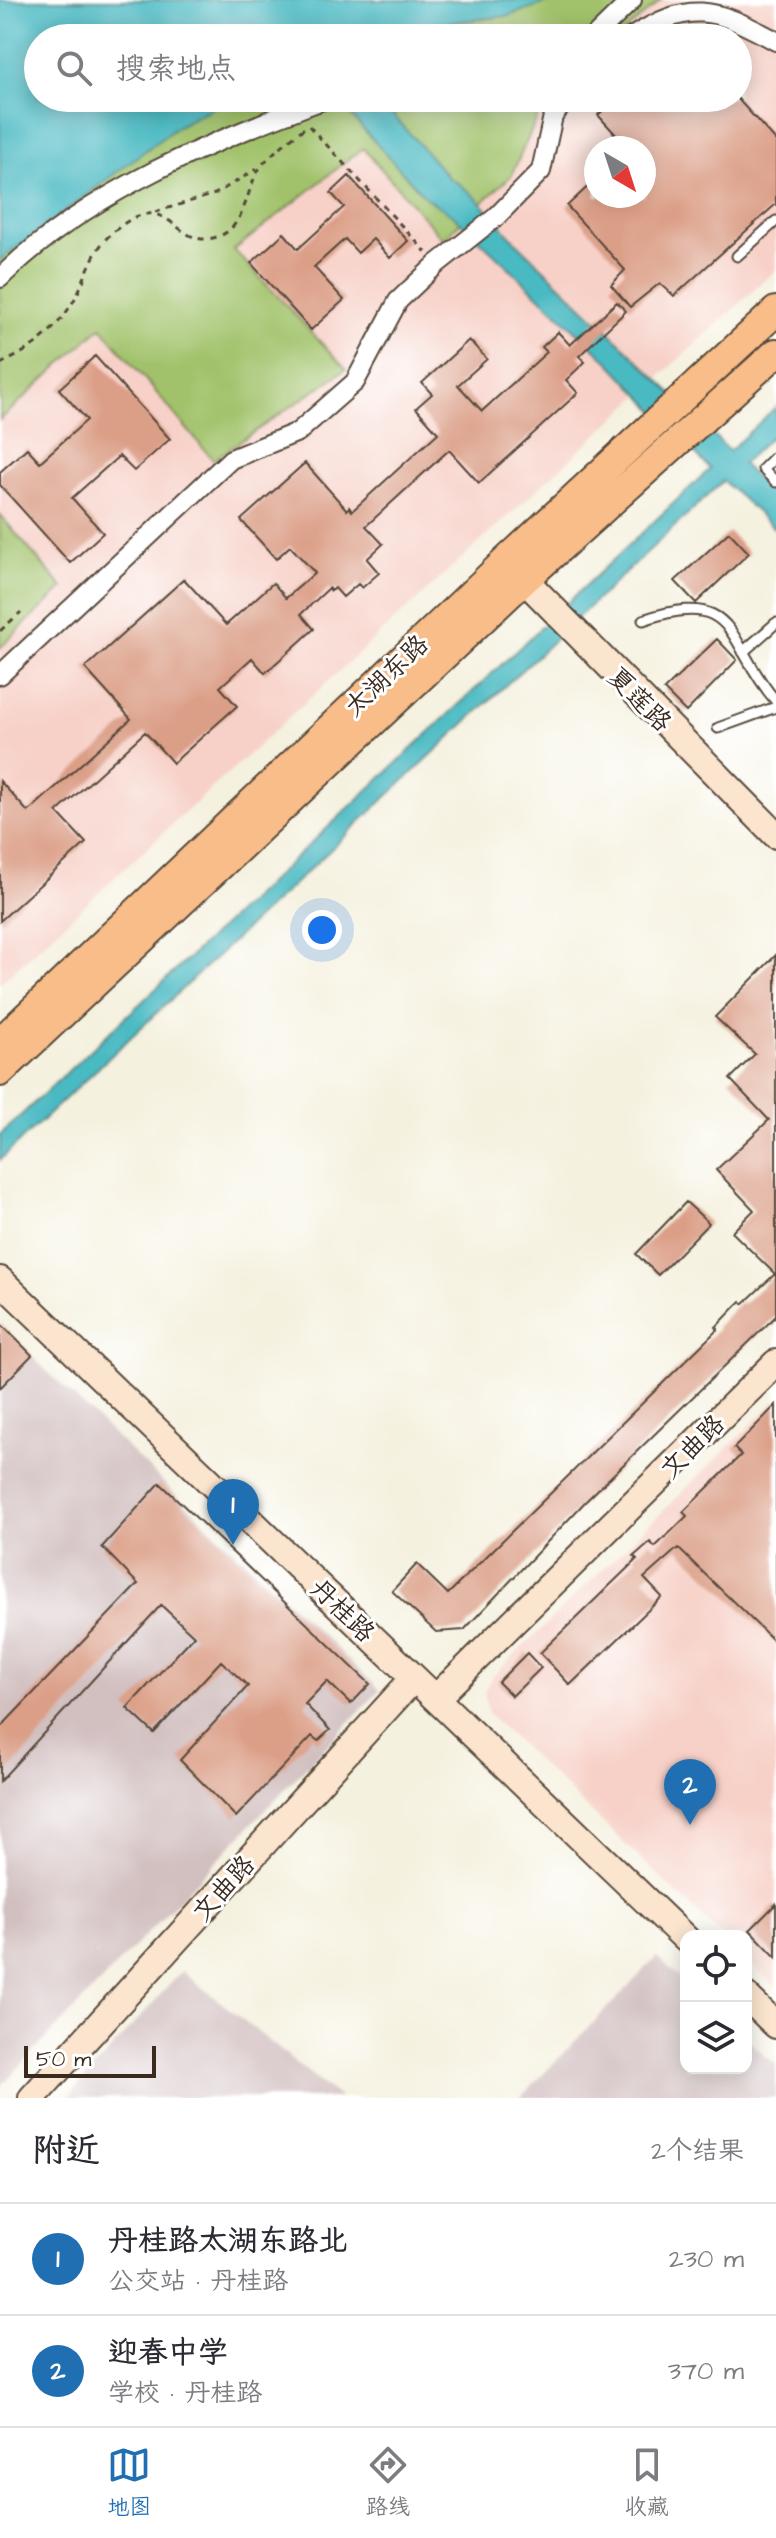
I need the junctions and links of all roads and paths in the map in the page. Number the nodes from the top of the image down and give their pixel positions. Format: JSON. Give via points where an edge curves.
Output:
{"nodes":[{"id":1,"x":632,"y":0,"type":"edge"},
{"id":2,"x":607,"y":24,"type":"edge"},
{"id":3,"x":646,"y":24,"type":"edge"},
{"id":4,"x":742,"y":24,"type":"edge"},
{"id":5,"x":752,"y":29,"type":"edge"},
{"id":6,"x":776,"y":41,"type":"edge"},
{"id":7,"x":292,"y":112,"type":"edge"},
{"id":8,"x":295,"y":112,"type":"edge"},
{"id":9,"x":556,"y":112,"type":"edge"},
{"id":10,"x":308,"y":125,"type":"junction"},
{"id":11,"x":261,"y":167,"type":"junction"},
{"id":12,"x":151,"y":214,"type":"junction"},
{"id":13,"x":776,"y":221,"type":"edge"},
{"id":14,"x":737,"y":256,"type":"dead end"},
{"id":15,"x":437,"y":264,"type":"junction"},
{"id":16,"x":0,"y":278,"type":"edge"},
{"id":17,"x":776,"y":311,"type":"edge"},
{"id":18,"x":776,"y":353,"type":"edge"},
{"id":19,"x":0,"y":364,"type":"edge"},
{"id":20,"x":776,"y":456,"type":"edge"},
{"id":21,"x":776,"y":482,"type":"edge"},
{"id":22,"x":515,"y":571,"type":"junction"},
{"id":23,"x":21,"y":612,"type":"dead end"},
{"id":24,"x":643,"y":620,"type":"dead end"},
{"id":25,"x":776,"y":623,"type":"edge"},
{"id":26,"x":0,"y":631,"type":"edge"},
{"id":27,"x":743,"y":652,"type":"junction"},
{"id":28,"x":0,"y":675,"type":"edge"},
{"id":29,"x":776,"y":701,"type":"edge"},
{"id":30,"x":776,"y":707,"type":"edge"},
{"id":31,"x":718,"y":728,"type":"dead end"},
{"id":32,"x":776,"y":835,"type":"edge"},
{"id":33,"x":0,"y":1042,"type":"edge"},
{"id":34,"x":0,"y":1072,"type":"edge"},
{"id":35,"x":0,"y":1280,"type":"edge"},
{"id":36,"x":776,"y":1363,"type":"edge"},
{"id":37,"x":414,"y":1678,"type":"junction"},
{"id":38,"x":436,"y":1698,"type":"junction"},
{"id":39,"x":680,"y":1933,"type":"edge"},
{"id":40,"x":752,"y":2002,"type":"edge"},
{"id":41,"x":776,"y":2025,"type":"edge"},
{"id":42,"x":32,"y":2098,"type":"edge"}],
"edges":[{"from":1,"to":2,"type":"street"},
{"from":3,"to":4,"type":"street","via":[[661,11],[699,3]]},
{"from":5,"to":6,"type":"street"},
{"from":7,"to":16,"type":"street","via":[[123,190],[28,251]]},
{"from":8,"to":10,"type":"path"},
{"from":9,"to":15,"type":"street","via":[[541,171],[496,217]]},
{"from":10,"to":11,"type":"path"},
{"from":10,"to":15,"type":"path"},
{"from":11,"to":12,"type":"path","via":[[215,194]]},
{"from":11,"to":12,"type":"path","via":[[241,215],[222,235],[202,239],[161,214]]},
{"from":12,"to":19,"type":"path","via":[[110,234],[60,321],[32,347]]},
{"from":13,"to":14,"type":"lane"},
{"from":15,"to":28,"type":"street","via":[[398,301],[355,382],[298,432],[231,459]]},
{"from":17,"to":22,"type":"main road","name":"太湖东路","via":[[659,418]]},
{"from":18,"to":22,"type":"main road","name":"太湖东路","via":[[681,442]]},
{"from":20,"to":21,"type":"lane","via":[[763,469]]},
{"from":22,"to":32,"type":"street","name":"夏莲路"},
{"from":22,"to":33,"type":"main road","name":"太湖东路"},
{"from":22,"to":34,"type":"main road","name":"太湖东路"},
{"from":23,"to":26,"type":"path"},
{"from":24,"to":27,"type":"lane","via":[[704,609],[726,623]]},
{"from":25,"to":27,"type":"lane"},
{"from":27,"to":29,"type":"lane"},
{"from":30,"to":31,"type":"lane"},
{"from":35,"to":37,"type":"street","name":"丹桂路"},
{"from":36,"to":38,"type":"street","name":"文曲路"},
{"from":37,"to":38,"type":"street","name":"丹桂路"},
{"from":37,"to":42,"type":"street","name":"文曲路"},
{"from":38,"to":39,"type":"street","name":"丹桂路"},
{"from":40,"to":41,"type":"street"}]}
